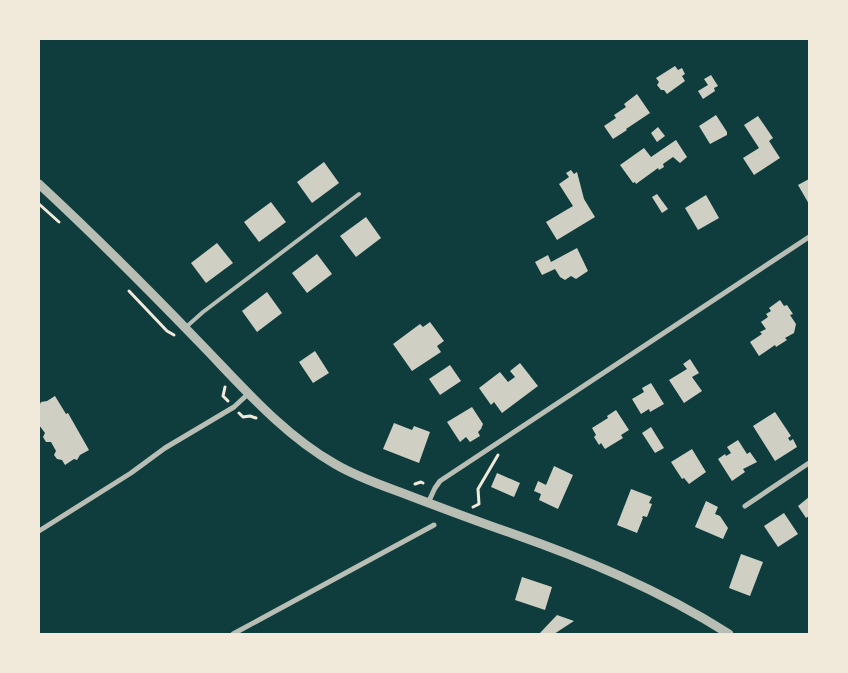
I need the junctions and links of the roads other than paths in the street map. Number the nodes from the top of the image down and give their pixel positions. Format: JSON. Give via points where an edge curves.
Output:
{"nodes":[{"id":1,"x":39,"y":184,"type":"edge"},
{"id":2,"x":359,"y":194,"type":"dead end"},
{"id":3,"x":809,"y":237,"type":"edge"},
{"id":4,"x":185,"y":328,"type":"junction"},
{"id":5,"x":249,"y":393,"type":"junction"},
{"id":6,"x":809,"y":463,"type":"edge"},
{"id":7,"x":428,"y":503,"type":"junction"},
{"id":8,"x":745,"y":506,"type":"dead end"},
{"id":9,"x":434,"y":525,"type":"dead end"},
{"id":10,"x":39,"y":531,"type":"edge"},
{"id":11,"x":233,"y":634,"type":"edge"},
{"id":12,"x":729,"y":634,"type":"edge"}],
"edges":[{"from":1,"to":4,"type":"street","via":[[146,286]]},
{"from":2,"to":4,"type":"lane"},
{"from":3,"to":7,"type":"street","via":[[440,481]]},
{"from":4,"to":5,"type":"street"},
{"from":5,"to":7,"type":"street","via":[[287,430],[324,458],[359,476]]},
{"from":5,"to":10,"type":"street","via":[[234,407]]},
{"from":6,"to":8,"type":"street"},
{"from":7,"to":12,"type":"street","via":[[618,574]]},
{"from":9,"to":11,"type":"street"}]}
